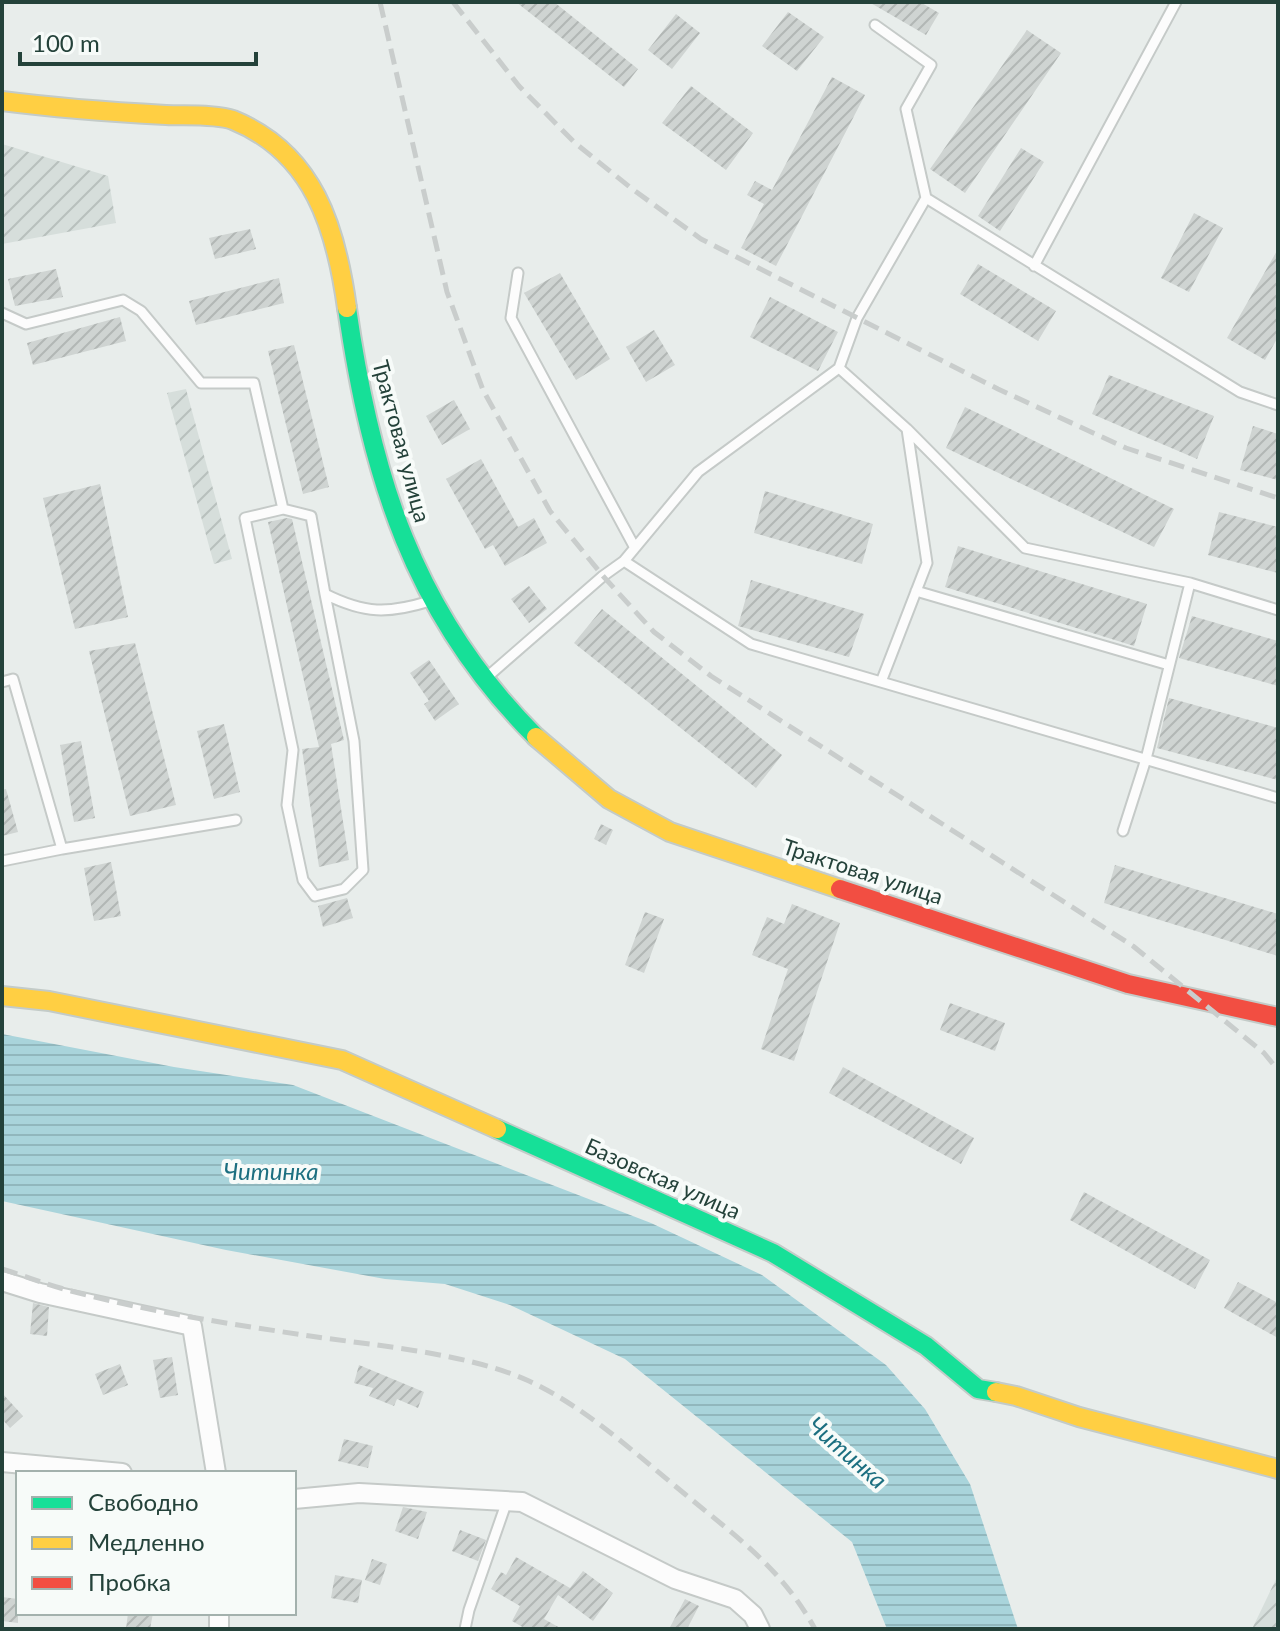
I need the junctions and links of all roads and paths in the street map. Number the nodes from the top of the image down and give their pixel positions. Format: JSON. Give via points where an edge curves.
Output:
{"nodes":[{"id":1,"x":1176,"y":2,"type":"edge"},
{"id":2,"x":875,"y":25,"type":"dead end"},
{"id":3,"x":2,"y":101,"type":"edge"},
{"id":4,"x":926,"y":198,"type":"junction"},
{"id":5,"x":1034,"y":266,"type":"junction"},
{"id":6,"x":518,"y":273,"type":"dead end"},
{"id":7,"x":2,"y":313,"type":"edge"},
{"id":8,"x":839,"y":368,"type":"junction"},
{"id":9,"x":1278,"y":405,"type":"edge"},
{"id":10,"x":907,"y":429,"type":"junction"},
{"id":11,"x":283,"y":509,"type":"junction"},
{"id":12,"x":635,"y":548,"type":"junction"},
{"id":13,"x":624,"y":561,"type":"junction"},
{"id":14,"x":1190,"y":583,"type":"junction"},
{"id":15,"x":916,"y":591,"type":"junction"},
{"id":16,"x":325,"y":594,"type":"junction"},
{"id":17,"x":430,"y":601,"type":"junction"},
{"id":18,"x":1278,"y":610,"type":"edge"},
{"id":19,"x":1169,"y":665,"type":"junction"},
{"id":20,"x":486,"y":678,"type":"junction"},
{"id":21,"x":2,"y":682,"type":"edge"},
{"id":22,"x":881,"y":682,"type":"junction"},
{"id":23,"x":1146,"y":759,"type":"junction"},
{"id":24,"x":1278,"y":798,"type":"edge"},
{"id":25,"x":236,"y":820,"type":"dead end"},
{"id":26,"x":1123,"y":831,"type":"dead end"},
{"id":27,"x":62,"y":849,"type":"junction"},
{"id":28,"x":2,"y":861,"type":"edge"},
{"id":29,"x":2,"y":996,"type":"edge"},
{"id":30,"x":1278,"y":1017,"type":"edge"},
{"id":31,"x":2,"y":1281,"type":"edge"},
{"id":32,"x":2,"y":1462,"type":"edge"},
{"id":33,"x":1278,"y":1469,"type":"edge"},
{"id":34,"x":100,"y":1471,"type":"edge"},
{"id":35,"x":216,"y":1471,"type":"edge"},
{"id":36,"x":296,"y":1499,"type":"edge"},
{"id":37,"x":507,"y":1501,"type":"junction"},
{"id":38,"x":465,"y":1629,"type":"edge"},
{"id":39,"x":760,"y":1629,"type":"edge"}],
"edges":[{"from":1,"to":5,"type":"lane"},
{"from":2,"to":4,"type":"lane","via":[[931,65],[906,109]]},
{"from":3,"to":17,"type":"main road","name":"Трактовая улица","via":[[230,119],[254,128],[297,162],[339,250],[364,408],[395,519]]},
{"from":4,"to":5,"type":"lane"},
{"from":4,"to":8,"type":"lane","via":[[857,318]]},
{"from":5,"to":9,"type":"lane","via":[[1240,392]]},
{"from":6,"to":12,"type":"lane","via":[[511,318]]},
{"from":7,"to":11,"type":"lane","via":[[26,324],[123,300],[141,311],[201,383],[254,383]]},
{"from":8,"to":10,"type":"lane"},
{"from":8,"to":12,"type":"lane","via":[[698,472]]},
{"from":10,"to":14,"type":"lane","via":[[1025,548]]},
{"from":10,"to":15,"type":"lane","via":[[927,563]]},
{"from":11,"to":16,"type":"lane","via":[[311,516]]},
{"from":11,"to":16,"type":"lane","via":[[245,518],[293,750],[287,805],[303,880],[315,896],[344,889],[363,870],[354,741]]},
{"from":12,"to":13,"type":"lane"},
{"from":13,"to":20,"type":"lane"},
{"from":13,"to":22,"type":"lane","via":[[751,644]]},
{"from":14,"to":18,"type":"lane"},
{"from":14,"to":19,"type":"lane"},
{"from":15,"to":19,"type":"lane"},
{"from":15,"to":22,"type":"lane"},
{"from":16,"to":17,"type":"lane","via":[[378,612]]},
{"from":17,"to":20,"type":"main road","name":"Трактовая улица"},
{"from":19,"to":23,"type":"lane"},
{"from":20,"to":30,"type":"main road","name":"Трактовая улица","via":[[530,734],[603,795],[670,832],[1128,984]]},
{"from":21,"to":27,"type":"lane","via":[[13,679]]},
{"from":22,"to":23,"type":"lane"},
{"from":23,"to":24,"type":"lane"},
{"from":23,"to":26,"type":"lane"},
{"from":25,"to":27,"type":"lane"},
{"from":27,"to":28,"type":"lane"},
{"from":29,"to":33,"type":"main road","name":"Базовская улица","via":[[342,1060],[773,1253],[926,1346],[978,1389]]},
{"from":31,"to":35,"type":"street","via":[[192,1326]]},
{"from":32,"to":34,"type":"street"},
{"from":36,"to":37,"type":"street","via":[[359,1493]]},
{"from":37,"to":38,"type":"lane"},
{"from":37,"to":39,"type":"street","via":[[522,1502],[675,1579],[735,1599]]}]}
